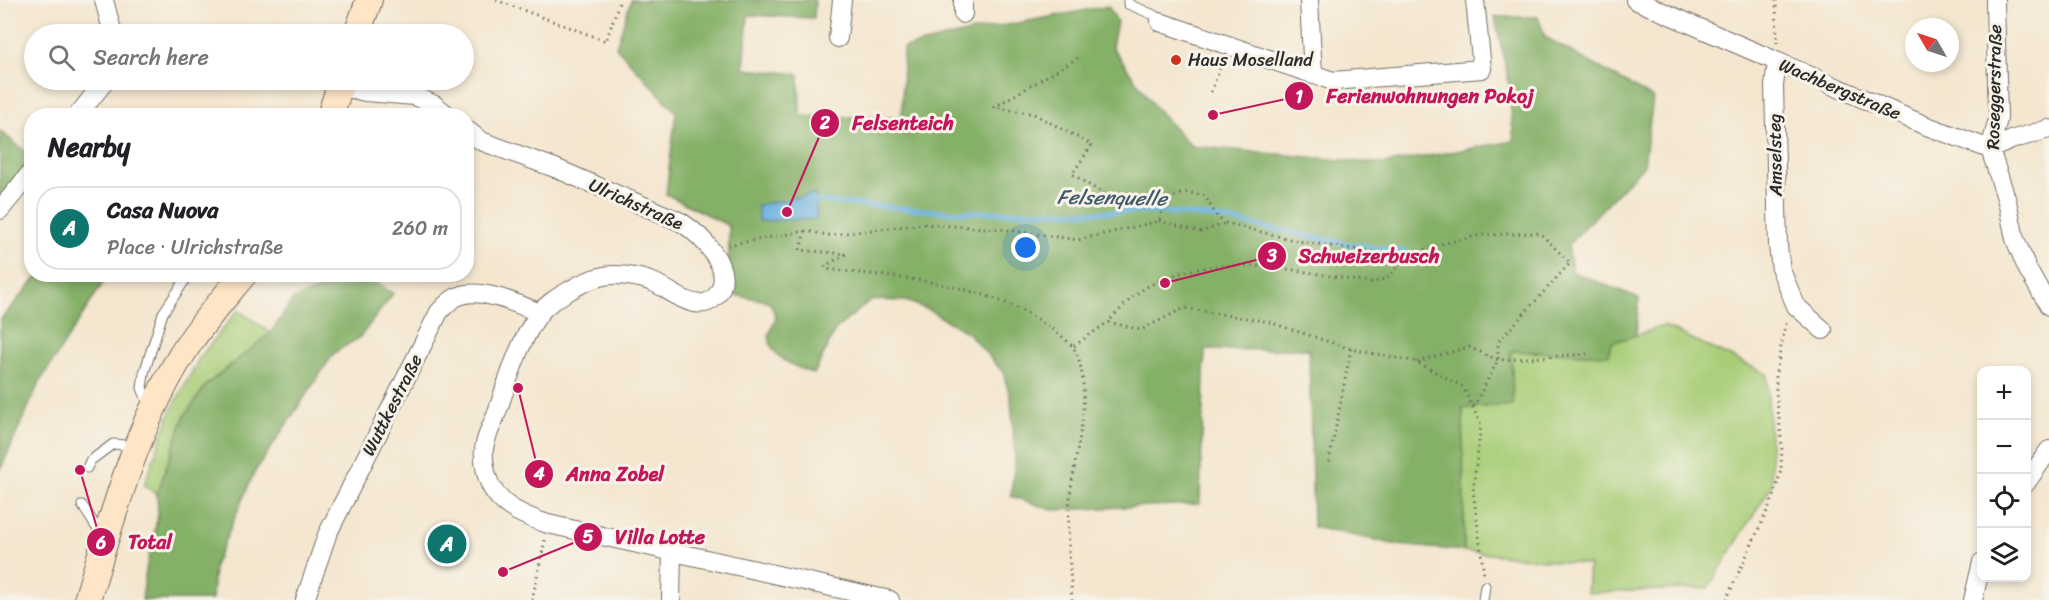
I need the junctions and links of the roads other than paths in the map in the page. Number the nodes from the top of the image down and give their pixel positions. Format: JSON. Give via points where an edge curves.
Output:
{"nodes":[{"id":1,"x":104,"y":0,"type":"edge"},
{"id":2,"x":369,"y":0,"type":"edge"},
{"id":3,"x":842,"y":0,"type":"edge"},
{"id":4,"x":1128,"y":0,"type":"edge"},
{"id":5,"x":1309,"y":0,"type":"edge"},
{"id":6,"x":1475,"y":0,"type":"edge"},
{"id":7,"x":1635,"y":0,"type":"edge"},
{"id":8,"x":1995,"y":0,"type":"edge"},
{"id":9,"x":1160,"y":22,"type":"joint"},
{"id":10,"x":110,"y":24,"type":"edge"},
{"id":11,"x":361,"y":24,"type":"edge"},
{"id":12,"x":838,"y":38,"type":"dead end"},
{"id":13,"x":1777,"y":62,"type":"junction"},
{"id":14,"x":1313,"y":75,"type":"junction"},
{"id":15,"x":98,"y":90,"type":"edge"},
{"id":16,"x":339,"y":90,"type":"edge"},
{"id":17,"x":360,"y":90,"type":"edge"},
{"id":18,"x":83,"y":108,"type":"edge"},
{"id":19,"x":333,"y":108,"type":"edge"},
{"id":20,"x":439,"y":108,"type":"edge"},
{"id":21,"x":2049,"y":129,"type":"edge"},
{"id":22,"x":474,"y":135,"type":"edge"},
{"id":23,"x":1990,"y":149,"type":"junction"},
{"id":24,"x":24,"y":181,"type":"edge"},
{"id":25,"x":0,"y":210,"type":"edge"},
{"id":26,"x":184,"y":282,"type":"edge"},
{"id":27,"x":237,"y":282,"type":"edge"},
{"id":28,"x":2049,"y":306,"type":"edge"},
{"id":29,"x":540,"y":313,"type":"junction"},
{"id":30,"x":1823,"y":330,"type":"dead end"},
{"id":31,"x":156,"y":404,"type":"junction"},
{"id":32,"x":137,"y":446,"type":"junction"},
{"id":33,"x":2049,"y":450,"type":"edge"},
{"id":34,"x":87,"y":468,"type":"dead end"},
{"id":35,"x":2031,"y":476,"type":"edge"},
{"id":36,"x":82,"y":506,"type":"dead end"},
{"id":37,"x":106,"y":540,"type":"junction"},
{"id":38,"x":672,"y":551,"type":"junction"},
{"id":39,"x":1977,"y":582,"type":"edge"},
{"id":40,"x":1485,"y":586,"type":"road end"},
{"id":41,"x":87,"y":600,"type":"edge"},
{"id":42,"x":305,"y":600,"type":"edge"},
{"id":43,"x":671,"y":600,"type":"edge"},
{"id":44,"x":890,"y":600,"type":"edge"},
{"id":45,"x":1483,"y":600,"type":"edge"},
{"id":46,"x":1973,"y":600,"type":"edge"}],
"edges":[{"from":1,"to":10,"type":"street"},
{"from":2,"to":11,"type":"main road"},
{"from":3,"to":12,"type":"street"},
{"from":4,"to":9,"type":"lane","via":[[1128,4],[1154,15]]},
{"from":5,"to":14,"type":"street"},
{"from":6,"to":14,"type":"street","via":[[1482,69],[1333,81]]},
{"from":7,"to":13,"type":"street","name":"Wachbergstraße"},
{"from":8,"to":23,"type":"street","name":"Roseggerstraße","via":[[1998,118]]},
{"from":9,"to":14,"type":"street"},
{"from":13,"to":23,"type":"street","name":"Wachbergstraße"},
{"from":13,"to":30,"type":"street","name":"Amselsteg","via":[[1774,86],[1781,270],[1796,306]]},
{"from":15,"to":18,"type":"street"},
{"from":16,"to":19,"type":"main road"},
{"from":17,"to":20,"type":"street","via":[[415,96]]},
{"from":21,"to":23,"type":"street"},
{"from":22,"to":29,"type":"street","name":"Ulrichstraße","via":[[681,222],[694,230],[718,262],[722,281],[719,291],[705,302],[689,303],[652,282],[613,275],[574,288]]},
{"from":23,"to":28,"type":"street","name":"Roseggerstraße","via":[[2015,239]]},
{"from":24,"to":25,"type":"street"},
{"from":26,"to":31,"type":"lane","via":[[163,312],[144,373],[142,388],[146,398]]},
{"from":27,"to":31,"type":"main road","via":[[189,344]]},
{"from":29,"to":38,"type":"street","name":"Ulrichstraße","via":[[515,363],[484,449],[487,477],[499,499],[523,516],[548,524]]},
{"from":29,"to":42,"type":"street","name":"Wuttkestraße","via":[[475,292],[461,295],[439,312],[327,535]]},
{"from":31,"to":32,"type":"main road"},
{"from":32,"to":34,"type":"lane","via":[[113,444],[90,461]]},
{"from":32,"to":37,"type":"main road"},
{"from":33,"to":35,"type":"street"},
{"from":36,"to":37,"type":"lane"},
{"from":37,"to":41,"type":"main road"},
{"from":38,"to":43,"type":"street"},
{"from":38,"to":44,"type":"street","name":"Ulrichstraße"},
{"from":39,"to":46,"type":"street"},
{"from":40,"to":45,"type":"lane"}]}
